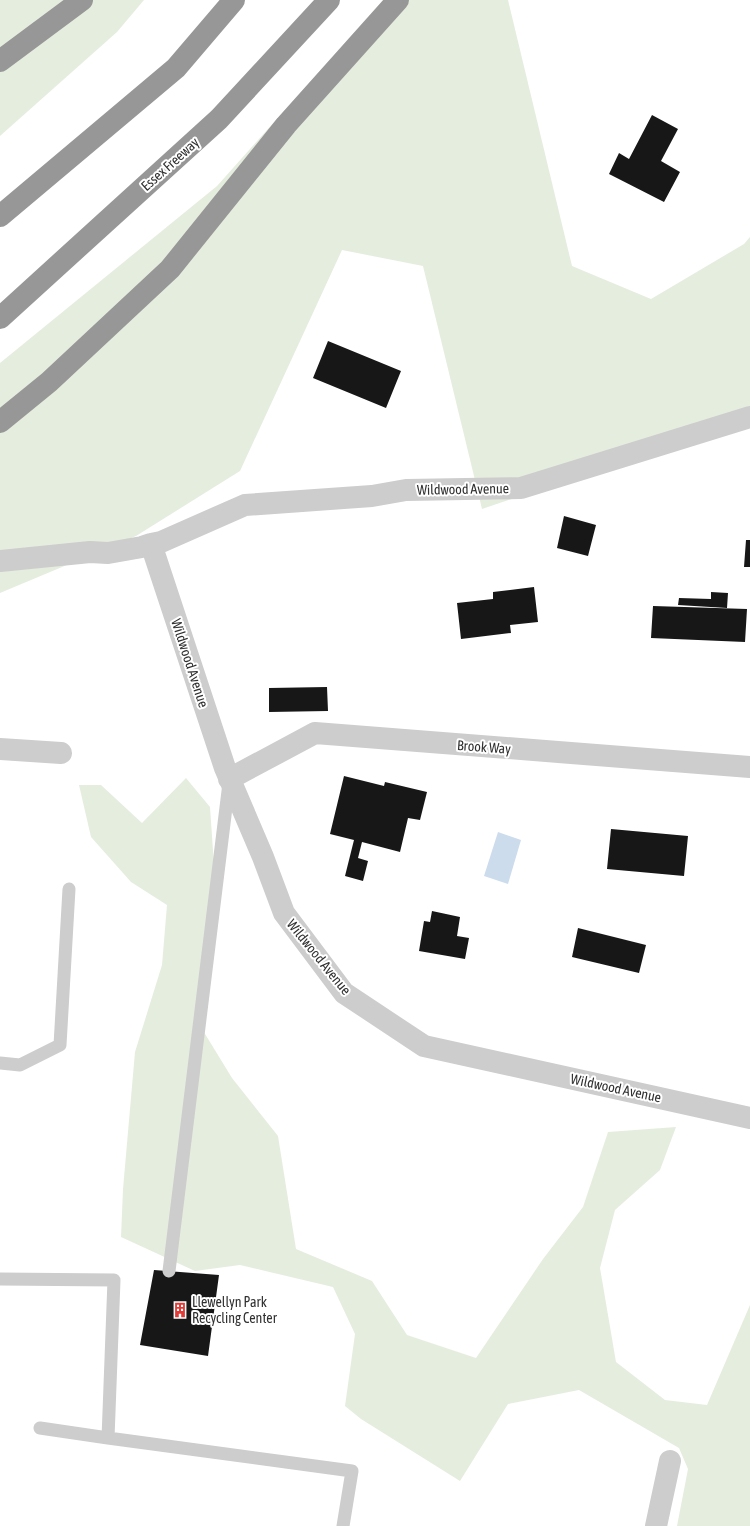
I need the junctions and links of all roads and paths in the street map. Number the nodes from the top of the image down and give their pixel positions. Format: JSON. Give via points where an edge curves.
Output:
{"nodes":[{"id":1,"x":82,"y":0,"type":"edge"},
{"id":2,"x":234,"y":0,"type":"edge"},
{"id":3,"x":329,"y":0,"type":"edge"},
{"id":4,"x":398,"y":0,"type":"edge"},
{"id":5,"x":0,"y":61,"type":"edge"},
{"id":6,"x":0,"y":216,"type":"edge"},
{"id":7,"x":0,"y":318,"type":"edge"},
{"id":8,"x":750,"y":417,"type":"edge"},
{"id":9,"x":0,"y":422,"type":"edge"},
{"id":10,"x":151,"y":544,"type":"junction"},
{"id":11,"x":0,"y":561,"type":"edge"},
{"id":12,"x":0,"y":749,"type":"edge"},
{"id":13,"x":61,"y":753,"type":"dead end"},
{"id":14,"x":750,"y":767,"type":"edge"},
{"id":15,"x":229,"y":779,"type":"junction"},
{"id":16,"x":70,"y":889,"type":"dead end"},
{"id":17,"x":0,"y":1063,"type":"edge"},
{"id":18,"x":750,"y":1118,"type":"edge"},
{"id":19,"x":169,"y":1271,"type":"dead end"},
{"id":20,"x":0,"y":1279,"type":"edge"},
{"id":21,"x":40,"y":1428,"type":"dead end"},
{"id":22,"x":108,"y":1438,"type":"junction"},
{"id":23,"x":670,"y":1461,"type":"dead end"},
{"id":24,"x":344,"y":1526,"type":"edge"},
{"id":25,"x":656,"y":1526,"type":"edge"}],
"edges":[{"from":1,"to":5,"type":"highway"},
{"from":2,"to":6,"type":"highway","via":[[176,68]]},
{"from":3,"to":7,"type":"highway","name":"Essex Freeway","via":[[220,119]]},
{"from":4,"to":9,"type":"highway","via":[[286,125],[170,269],[49,382]]},
{"from":8,"to":10,"type":"street","name":"Wildwood Avenue","via":[[521,488],[406,490],[372,496],[245,505]]},
{"from":10,"to":11,"type":"street","name":"Wildwood Avenue","via":[[108,553],[90,552]]},
{"from":10,"to":15,"type":"street","name":"Wildwood Avenue"},
{"from":12,"to":13,"type":"street"},
{"from":14,"to":15,"type":"street","name":"Brook Way","via":[[315,734]]},
{"from":15,"to":18,"type":"street","name":"Wildwood Avenue","via":[[284,913],[344,993],[424,1046]]},
{"from":15,"to":19,"type":"lane"},
{"from":16,"to":17,"type":"lane","via":[[60,1045],[20,1064]]},
{"from":20,"to":22,"type":"lane","via":[[114,1280]]},
{"from":21,"to":22,"type":"lane"},
{"from":22,"to":24,"type":"lane","via":[[352,1471]]},
{"from":23,"to":25,"type":"street"}]}
